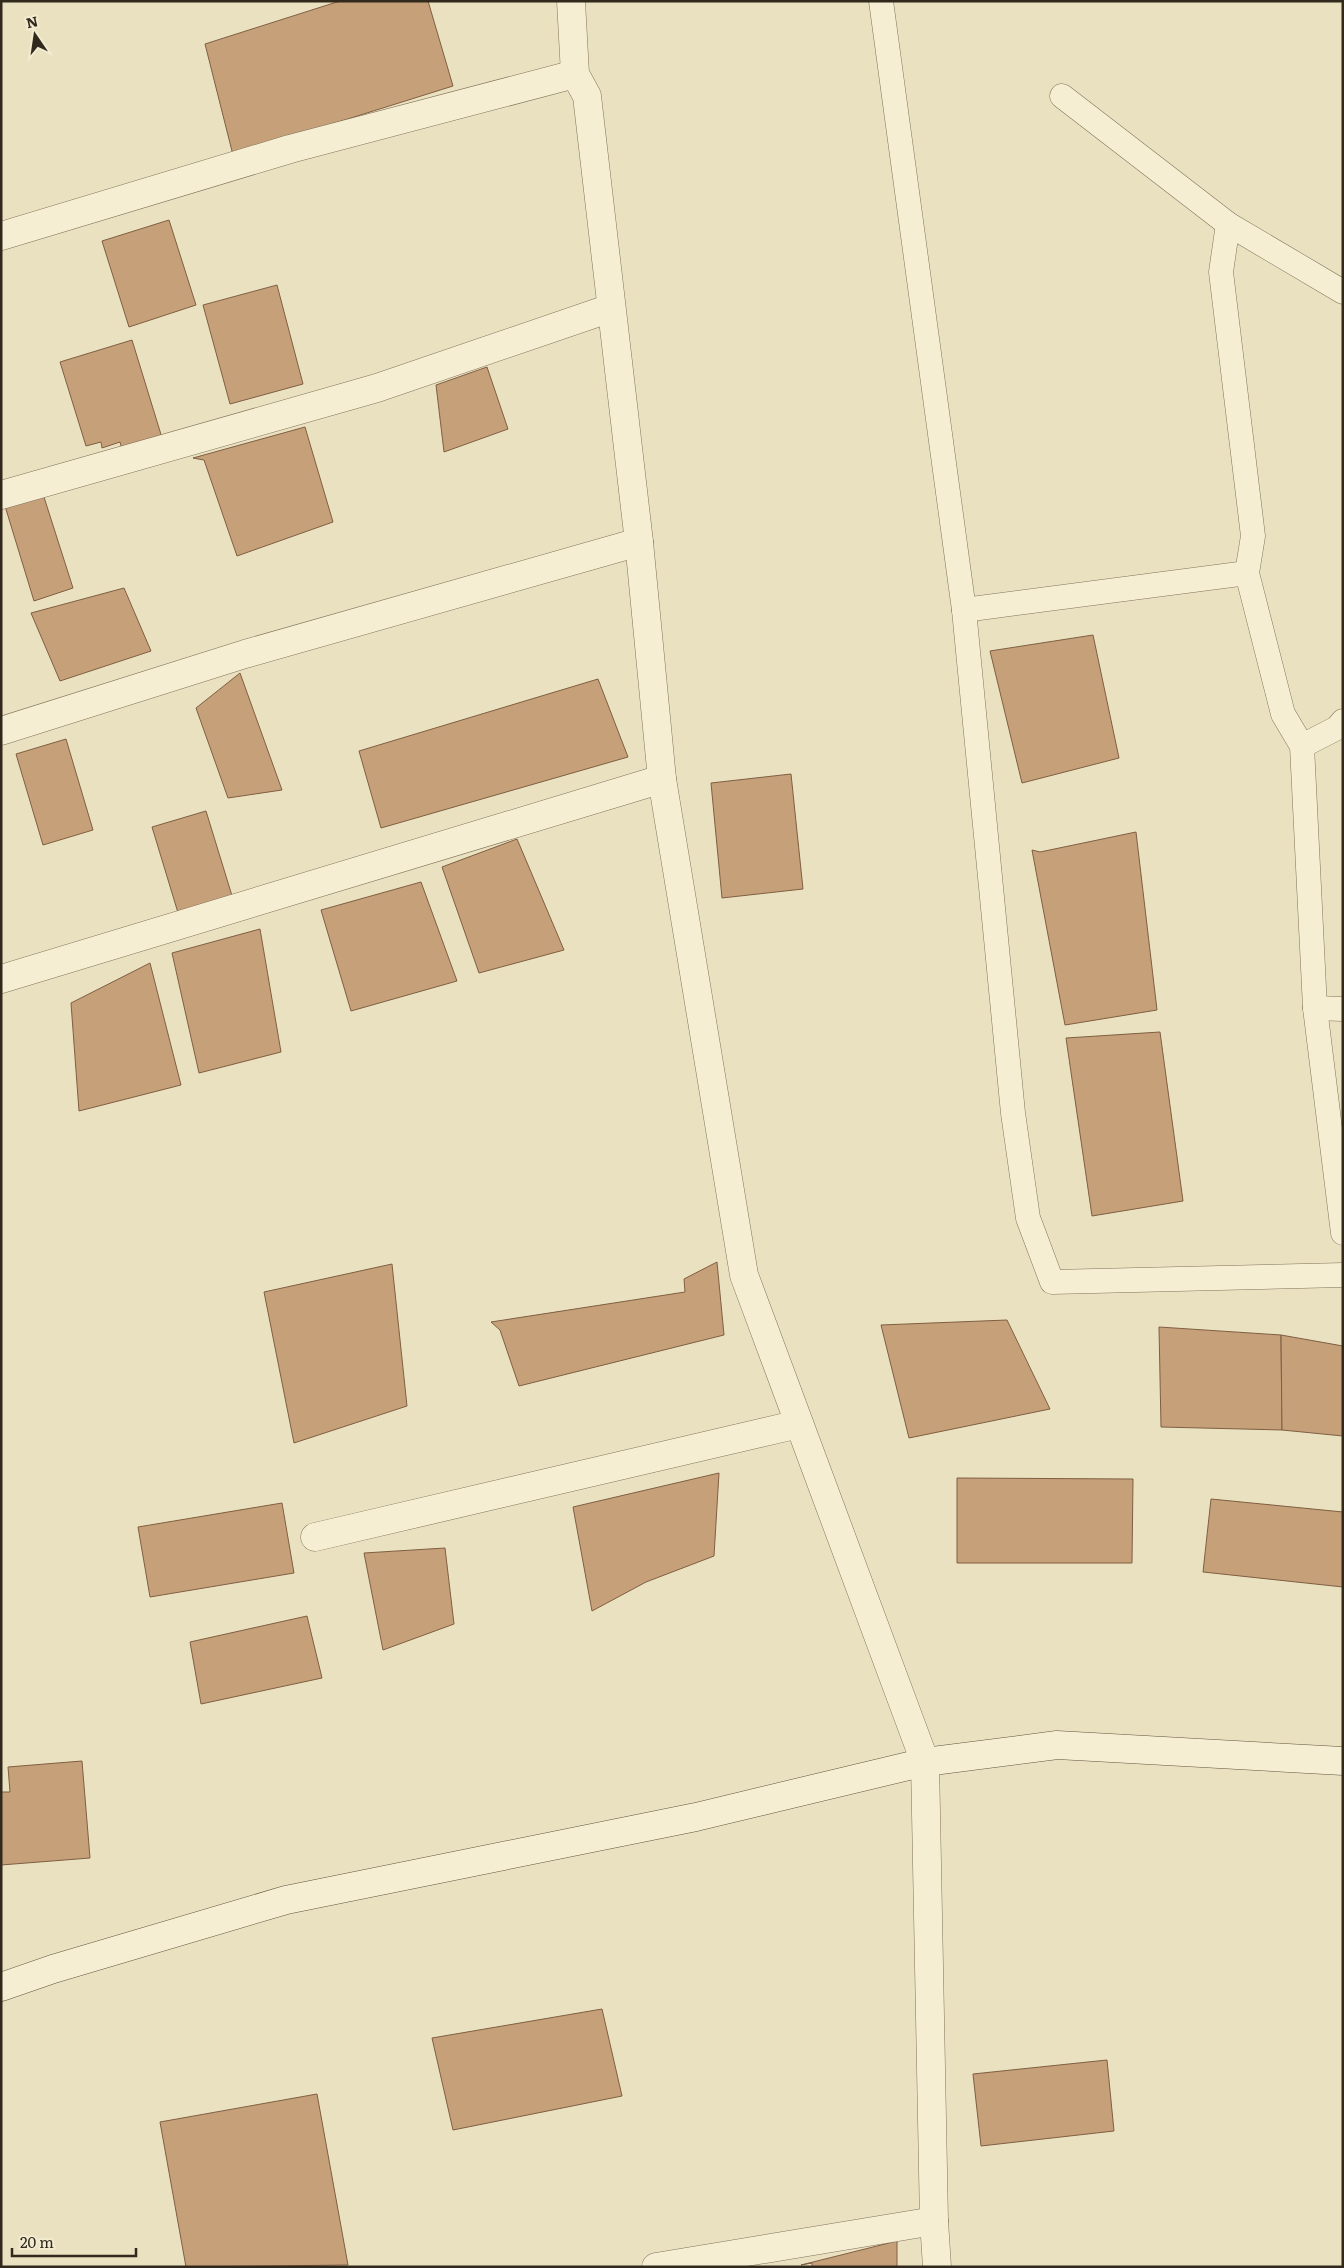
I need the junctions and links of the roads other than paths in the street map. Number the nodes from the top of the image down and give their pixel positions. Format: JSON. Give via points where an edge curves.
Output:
{"nodes":[{"id":1,"x":571,"y":1,"type":"edge"},
{"id":2,"x":881,"y":1,"type":"edge"},
{"id":3,"x":574,"y":74,"type":"junction"},
{"id":4,"x":1062,"y":96,"type":"dead end"},
{"id":5,"x":1228,"y":224,"type":"junction"},
{"id":6,"x":1,"y":236,"type":"edge"},
{"id":7,"x":1343,"y":292,"type":"edge"},
{"id":8,"x":610,"y":308,"type":"junction"},
{"id":9,"x":1,"y":496,"type":"edge"},
{"id":10,"x":639,"y":542,"type":"junction"},
{"id":11,"x":1247,"y":573,"type":"junction"},
{"id":12,"x":964,"y":610,"type":"junction"},
{"id":13,"x":1343,"y":720,"type":"edge"},
{"id":14,"x":1,"y":731,"type":"edge"},
{"id":15,"x":1302,"y":746,"type":"junction"},
{"id":16,"x":662,"y":779,"type":"junction"},
{"id":17,"x":1,"y":979,"type":"edge"},
{"id":18,"x":1315,"y":1008,"type":"junction"},
{"id":19,"x":1343,"y":1008,"type":"edge"},
{"id":20,"x":1343,"y":1233,"type":"edge"},
{"id":21,"x":1343,"y":1275,"type":"edge"},
{"id":22,"x":799,"y":1424,"type":"junction"},
{"id":23,"x":315,"y":1538,"type":"dead end"},
{"id":24,"x":1343,"y":1761,"type":"edge"},
{"id":25,"x":925,"y":1762,"type":"junction"},
{"id":26,"x":1,"y":1987,"type":"edge"},
{"id":27,"x":934,"y":2221,"type":"junction"},
{"id":28,"x":656,"y":2267,"type":"edge"},
{"id":29,"x":937,"y":2267,"type":"edge"}],
"edges":[{"from":1,"to":3,"type":"street"},
{"from":2,"to":12,"type":"lane"},
{"from":3,"to":6,"type":"street","via":[[290,149]]},
{"from":3,"to":8,"type":"street","via":[[587,96]]},
{"from":4,"to":5,"type":"lane"},
{"from":5,"to":7,"type":"lane"},
{"from":5,"to":11,"type":"lane","via":[[1221,272],[1253,536]]},
{"from":8,"to":9,"type":"street","via":[[377,388]]},
{"from":8,"to":10,"type":"street"},
{"from":10,"to":14,"type":"street","via":[[245,654]]},
{"from":10,"to":16,"type":"street"},
{"from":11,"to":12,"type":"lane"},
{"from":11,"to":15,"type":"lane","via":[[1284,714]]},
{"from":12,"to":21,"type":"lane","via":[[1013,1113],[1028,1218],[1052,1282]]},
{"from":13,"to":15,"type":"lane","via":[[1337,728]]},
{"from":15,"to":18,"type":"lane"},
{"from":16,"to":17,"type":"street"},
{"from":16,"to":22,"type":"street","via":[[744,1275]]},
{"from":18,"to":19,"type":"lane"},
{"from":18,"to":20,"type":"lane"},
{"from":22,"to":23,"type":"street"},
{"from":22,"to":25,"type":"street"},
{"from":24,"to":25,"type":"street","via":[[1057,1744]]},
{"from":25,"to":26,"type":"street","via":[[696,1817],[286,1900]]},
{"from":25,"to":27,"type":"street"},
{"from":27,"to":28,"type":"street"},
{"from":27,"to":29,"type":"street"}]}
